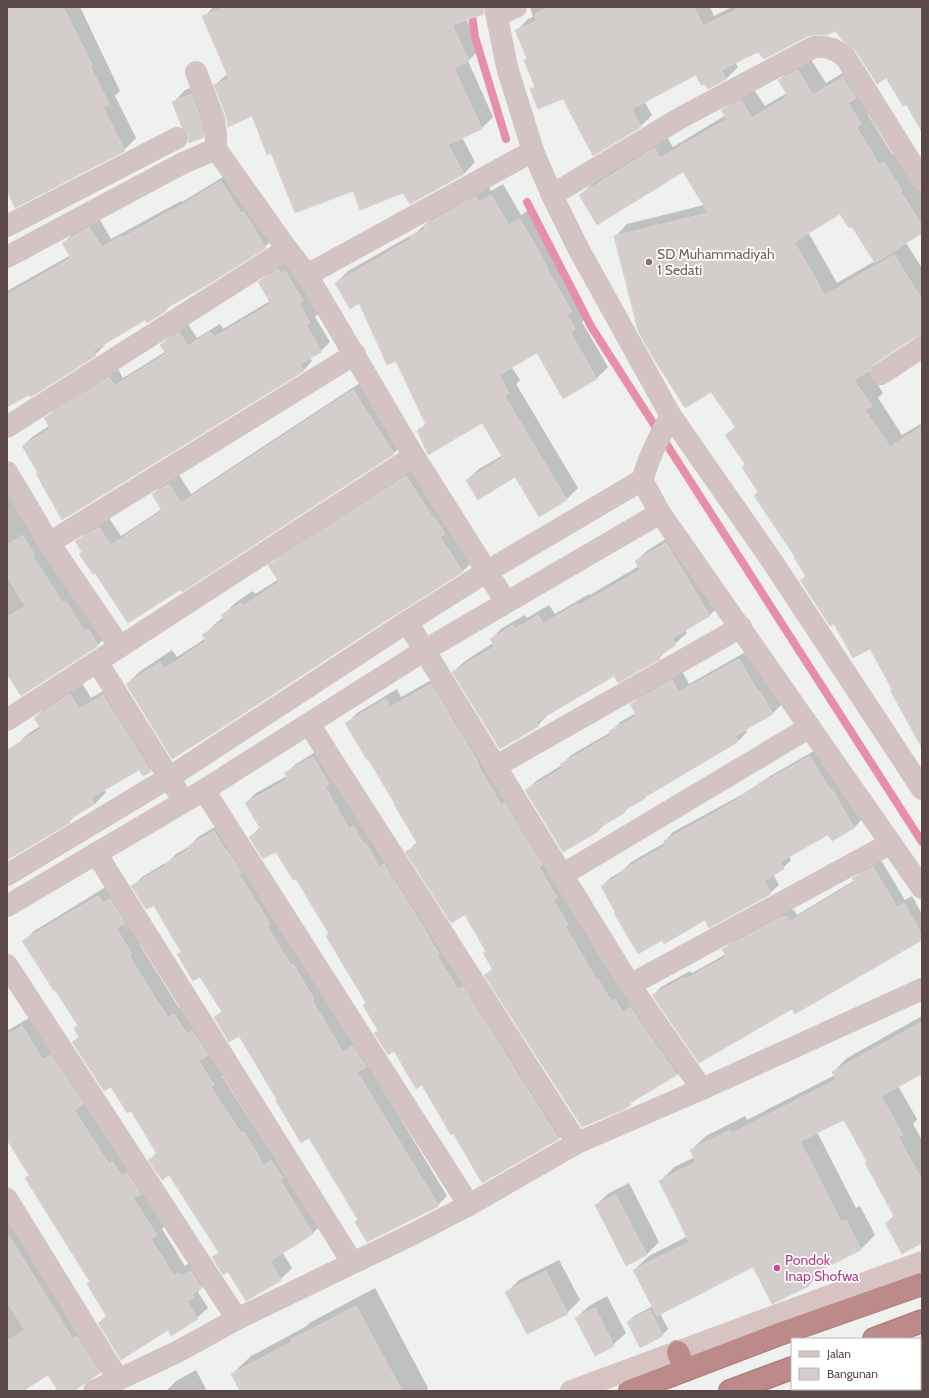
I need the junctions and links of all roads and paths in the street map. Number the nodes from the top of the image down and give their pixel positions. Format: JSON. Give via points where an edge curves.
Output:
{"nodes":[{"id":1,"x":503,"y":10,"type":"edge"},
{"id":2,"x":196,"y":72,"type":"dead end"},
{"id":3,"x":177,"y":138,"type":"dead end"},
{"id":4,"x":216,"y":149,"type":"junction"},
{"id":5,"x":533,"y":151,"type":"junction"},
{"id":6,"x":922,"y":180,"type":"edge"},
{"id":7,"x":552,"y":195,"type":"junction"},
{"id":8,"x":7,"y":226,"type":"edge"},
{"id":9,"x":287,"y":249,"type":"junction"},
{"id":10,"x":7,"y":257,"type":"edge"},
{"id":11,"x":307,"y":274,"type":"junction"},
{"id":12,"x":922,"y":347,"type":"edge"},
{"id":13,"x":355,"y":354,"type":"junction"},
{"id":14,"x":881,"y":374,"type":"dead end"},
{"id":15,"x":667,"y":423,"type":"junction"},
{"id":16,"x":7,"y":426,"type":"edge"},
{"id":17,"x":414,"y":456,"type":"junction"},
{"id":18,"x":645,"y":471,"type":"junction"},
{"id":19,"x":7,"y":472,"type":"edge"},
{"id":20,"x":660,"y":513,"type":"junction"},
{"id":21,"x":49,"y":543,"type":"junction"},
{"id":22,"x":486,"y":572,"type":"junction"},
{"id":23,"x":506,"y":602,"type":"junction"},
{"id":24,"x":407,"y":622,"type":"junction"},
{"id":25,"x":741,"y":627,"type":"junction"},
{"id":26,"x":120,"y":647,"type":"junction"},
{"id":27,"x":425,"y":650,"type":"junction"},
{"id":28,"x":98,"y":662,"type":"junction"},
{"id":29,"x":8,"y":718,"type":"edge"},
{"id":30,"x":310,"y":724,"type":"junction"},
{"id":31,"x":810,"y":727,"type":"junction"},
{"id":32,"x":496,"y":766,"type":"junction"},
{"id":33,"x":170,"y":777,"type":"junction"},
{"id":34,"x":922,"y":789,"type":"edge"},
{"id":35,"x":204,"y":790,"type":"junction"},
{"id":36,"x":183,"y":801,"type":"junction"},
{"id":37,"x":891,"y":843,"type":"junction"},
{"id":38,"x":96,"y":853,"type":"junction"},
{"id":39,"x":7,"y":875,"type":"edge"},
{"id":40,"x":562,"y":875,"type":"junction"},
{"id":41,"x":922,"y":888,"type":"edge"},
{"id":42,"x":7,"y":906,"type":"edge"},
{"id":43,"x":7,"y":965,"type":"edge"},
{"id":44,"x":630,"y":985,"type":"junction"},
{"id":45,"x":922,"y":989,"type":"edge"},
{"id":46,"x":15,"y":994,"type":"edge"},
{"id":47,"x":702,"y":1089,"type":"junction"},
{"id":48,"x":577,"y":1143,"type":"junction"},
{"id":49,"x":7,"y":1199,"type":"edge"},
{"id":50,"x":468,"y":1204,"type":"junction"},
{"id":51,"x":352,"y":1262,"type":"junction"},
{"id":52,"x":922,"y":1262,"type":"edge"},
{"id":53,"x":922,"y":1284,"type":"edge"},
{"id":54,"x":237,"y":1319,"type":"junction"},
{"id":55,"x":922,"y":1322,"type":"edge"},
{"id":56,"x":877,"y":1338,"type":"edge"},
{"id":57,"x":681,"y":1361,"type":"junction"},
{"id":58,"x":791,"y":1369,"type":"edge"},
{"id":59,"x":118,"y":1379,"type":"junction"},
{"id":60,"x":772,"y":1384,"type":"edge"},
{"id":61,"x":94,"y":1391,"type":"edge"},
{"id":62,"x":571,"y":1391,"type":"edge"},
{"id":63,"x":630,"y":1391,"type":"edge"},
{"id":64,"x":730,"y":1391,"type":"edge"}],
"edges":[{"from":1,"to":5,"type":"street","via":[[507,67]]},
{"from":2,"to":4,"type":"street","via":[[214,119]]},
{"from":3,"to":8,"type":"street"},
{"from":4,"to":9,"type":"street"},
{"from":4,"to":10,"type":"street","via":[[200,154]]},
{"from":5,"to":7,"type":"street"},
{"from":5,"to":11,"type":"street"},
{"from":6,"to":7,"type":"street","via":[[846,58],[833,48],[814,47],[682,117]]},
{"from":7,"to":15,"type":"street"},
{"from":9,"to":11,"type":"street"},
{"from":9,"to":16,"type":"street"},
{"from":11,"to":13,"type":"street"},
{"from":12,"to":14,"type":"street"},
{"from":13,"to":17,"type":"street"},
{"from":13,"to":21,"type":"street"},
{"from":15,"to":18,"type":"street"},
{"from":15,"to":34,"type":"street","via":[[772,561]]},
{"from":17,"to":22,"type":"street"},
{"from":17,"to":26,"type":"street"},
{"from":18,"to":20,"type":"street"},
{"from":18,"to":22,"type":"street"},
{"from":19,"to":21,"type":"street"},
{"from":20,"to":23,"type":"street"},
{"from":20,"to":25,"type":"street"},
{"from":21,"to":26,"type":"street"},
{"from":22,"to":23,"type":"street"},
{"from":22,"to":24,"type":"street"},
{"from":23,"to":27,"type":"street"},
{"from":24,"to":27,"type":"street"},
{"from":24,"to":33,"type":"street"},
{"from":25,"to":31,"type":"street"},
{"from":25,"to":32,"type":"street"},
{"from":26,"to":28,"type":"street"},
{"from":27,"to":30,"type":"street"},
{"from":27,"to":32,"type":"street"},
{"from":28,"to":29,"type":"street"},
{"from":28,"to":33,"type":"street"},
{"from":30,"to":35,"type":"street"},
{"from":30,"to":48,"type":"street"},
{"from":31,"to":37,"type":"street"},
{"from":31,"to":40,"type":"street"},
{"from":32,"to":40,"type":"street"},
{"from":33,"to":36,"type":"street"},
{"from":33,"to":39,"type":"street"},
{"from":35,"to":36,"type":"street"},
{"from":35,"to":50,"type":"street"},
{"from":36,"to":38,"type":"street"},
{"from":37,"to":41,"type":"street"},
{"from":37,"to":44,"type":"street"},
{"from":38,"to":42,"type":"street"},
{"from":38,"to":51,"type":"street"},
{"from":40,"to":44,"type":"street"},
{"from":43,"to":46,"type":"street"},
{"from":44,"to":47,"type":"street"},
{"from":45,"to":47,"type":"street"},
{"from":46,"to":54,"type":"street"},
{"from":47,"to":48,"type":"street"},
{"from":48,"to":50,"type":"street"},
{"from":49,"to":59,"type":"street"},
{"from":50,"to":51,"type":"street"},
{"from":51,"to":54,"type":"street"},
{"from":52,"to":57,"type":"street"},
{"from":53,"to":57,"type":"highway","via":[[777,1335]]},
{"from":54,"to":59,"type":"street","via":[[177,1352]]},
{"from":55,"to":56,"type":"highway"},
{"from":57,"to":62,"type":"street"},
{"from":57,"to":63,"type":"highway"},
{"from":58,"to":60,"type":"highway"},
{"from":59,"to":61,"type":"street"},
{"from":60,"to":64,"type":"highway"}]}
